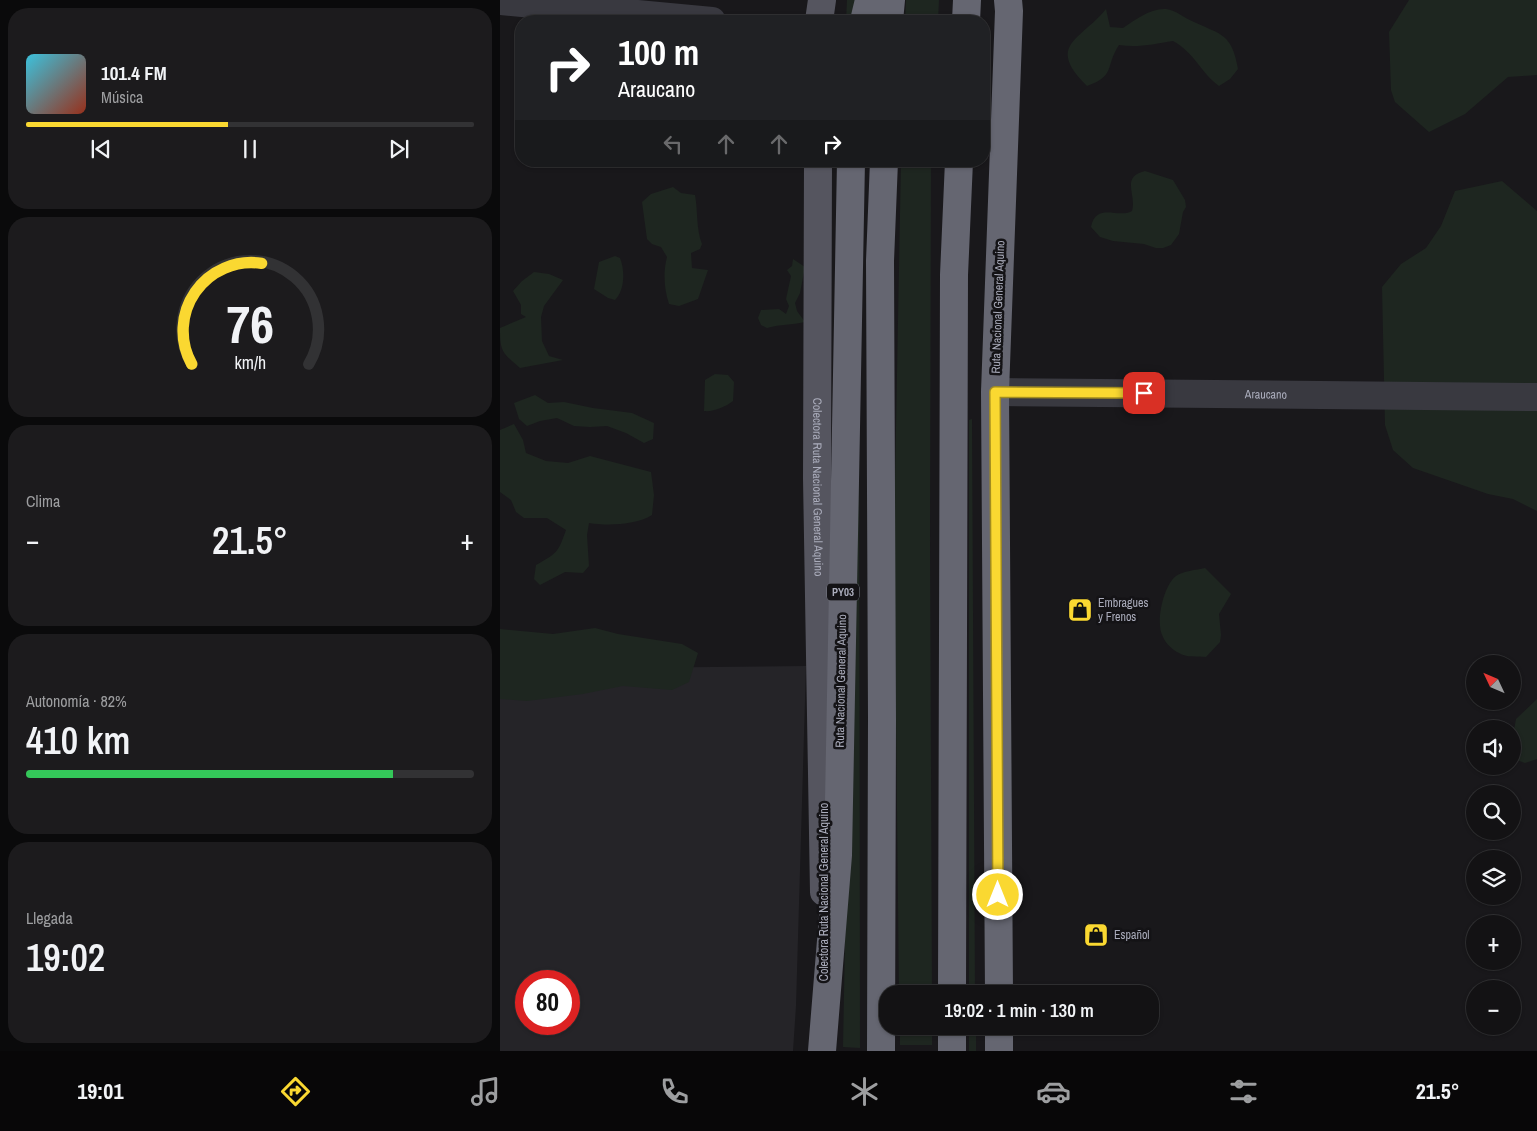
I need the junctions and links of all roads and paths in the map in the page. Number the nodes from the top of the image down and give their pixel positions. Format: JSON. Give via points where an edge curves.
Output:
{"nodes":[{"id":1,"x":822,"y":0,"type":"edge"},
{"id":2,"x":869,"y":0,"type":"edge"},
{"id":3,"x":891,"y":0,"type":"edge"},
{"id":4,"x":967,"y":0,"type":"edge"},
{"id":5,"x":500,"y":1,"type":"edge"},
{"id":6,"x":1008,"y":4,"type":"edge"},
{"id":7,"x":648,"y":15,"type":"edge"},
{"id":8,"x":820,"y":15,"type":"edge"},
{"id":9,"x":865,"y":15,"type":"edge"},
{"id":10,"x":890,"y":15,"type":"edge"},
{"id":11,"x":966,"y":15,"type":"edge"},
{"id":12,"x":818,"y":167,"type":"edge"},
{"id":13,"x":851,"y":167,"type":"edge"},
{"id":14,"x":884,"y":167,"type":"edge"},
{"id":15,"x":959,"y":167,"type":"edge"},
{"id":16,"x":995,"y":392,"type":"junction"},
{"id":17,"x":1537,"y":397,"type":"edge"},
{"id":18,"x":952,"y":985,"type":"edge"},
{"id":19,"x":999,"y":985,"type":"edge"},
{"id":20,"x":824,"y":1022,"type":"junction"},
{"id":21,"x":952,"y":1035,"type":"edge"},
{"id":22,"x":999,"y":1035,"type":"edge"},
{"id":23,"x":822,"y":1051,"type":"edge"},
{"id":24,"x":881,"y":1051,"type":"edge"},
{"id":25,"x":952,"y":1051,"type":"edge"},
{"id":26,"x":999,"y":1051,"type":"edge"}],
"edges":[{"from":1,"to":8,"type":"main road"},
{"from":2,"to":9,"type":"highway"},
{"from":3,"to":10,"type":"highway"},
{"from":4,"to":11,"type":"highway"},
{"from":5,"to":7,"type":"street"},
{"from":6,"to":16,"type":"highway","name":"Ruta Nacional General Aquino"},
{"from":12,"to":20,"type":"main road","name":"Colectora Ruta Nacional General Aquino","number":"PY03","via":[[817,478]]},
{"from":13,"to":20,"type":"highway","name":"Ruta Nacional General Aquino","number":"PY03","via":[[838,854]]},
{"from":14,"to":24,"type":"highway","via":[[880,261]]},
{"from":15,"to":18,"type":"highway","via":[[954,275]]},
{"from":16,"to":17,"type":"street","name":"Araucano"},
{"from":16,"to":19,"type":"highway","name":"Ruta Nacional General Aquino"},
{"from":20,"to":23,"type":"highway","name":"Ruta Nacional General Aquino","number":"PY03"},
{"from":21,"to":25,"type":"highway"},
{"from":22,"to":26,"type":"highway"}]}
